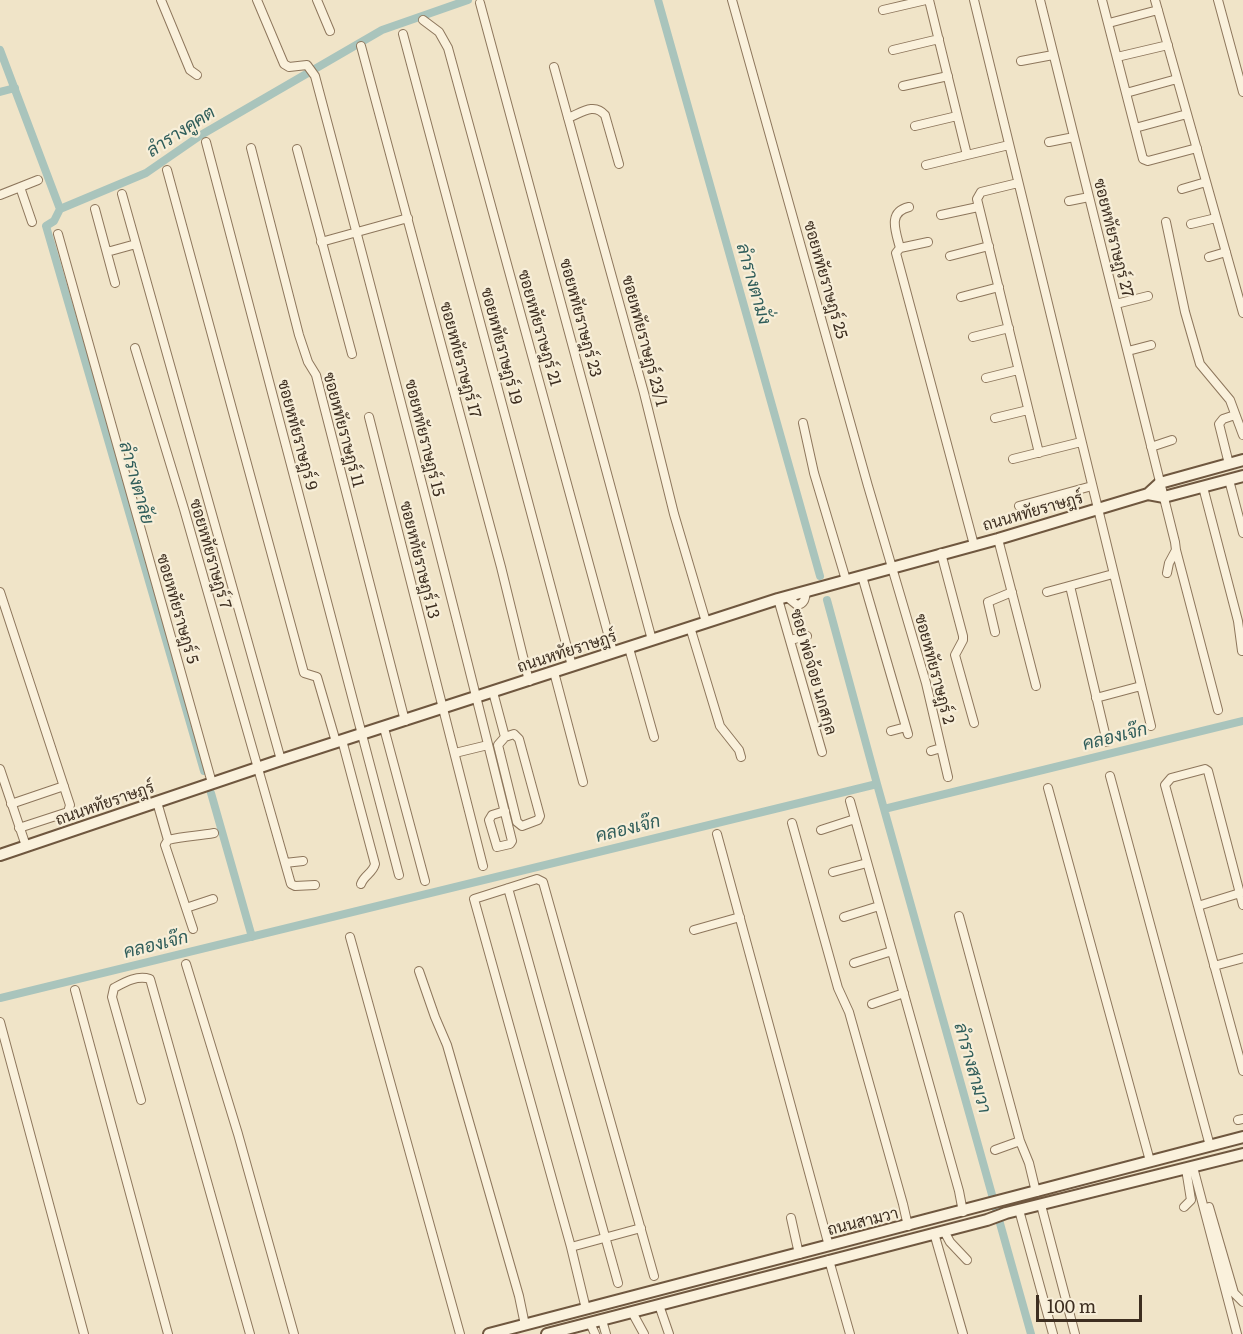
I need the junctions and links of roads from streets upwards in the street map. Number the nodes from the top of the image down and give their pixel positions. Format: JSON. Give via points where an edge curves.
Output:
{"nodes":[{"id":1,"x":160,"y":0,"type":"edge"},
{"id":2,"x":257,"y":0,"type":"edge"},
{"id":3,"x":317,"y":0,"type":"edge"},
{"id":4,"x":732,"y":0,"type":"edge"},
{"id":5,"x":928,"y":0,"type":"edge"},
{"id":6,"x":974,"y":0,"type":"edge"},
{"id":7,"x":1040,"y":0,"type":"edge"},
{"id":8,"x":1102,"y":0,"type":"edge"},
{"id":9,"x":1155,"y":0,"type":"edge"},
{"id":10,"x":1218,"y":0,"type":"edge"},
{"id":11,"x":480,"y":3,"type":"dead end"},
{"id":12,"x":883,"y":10,"type":"dead end"},
{"id":13,"x":1158,"y":10,"type":"junction"},
{"id":14,"x":423,"y":21,"type":"dead end"},
{"id":15,"x":1108,"y":23,"type":"junction"},
{"id":16,"x":330,"y":32,"type":"dead end"},
{"id":17,"x":403,"y":34,"type":"dead end"},
{"id":18,"x":939,"y":39,"type":"junction"},
{"id":19,"x":1168,"y":45,"type":"junction"},
{"id":20,"x":361,"y":46,"type":"dead end"},
{"id":21,"x":893,"y":50,"type":"dead end"},
{"id":22,"x":1053,"y":55,"type":"junction"},
{"id":23,"x":1117,"y":57,"type":"junction"},
{"id":24,"x":1021,"y":61,"type":"dead end"},
{"id":25,"x":554,"y":67,"type":"dead end"},
{"id":26,"x":196,"y":75,"type":"dead end"},
{"id":27,"x":948,"y":76,"type":"junction"},
{"id":28,"x":1177,"y":80,"type":"junction"},
{"id":29,"x":903,"y":86,"type":"dead end"},
{"id":30,"x":1243,"y":92,"type":"edge"},
{"id":31,"x":1126,"y":93,"type":"junction"},
{"id":32,"x":1187,"y":114,"type":"junction"},
{"id":33,"x":957,"y":116,"type":"junction"},
{"id":34,"x":568,"y":118,"type":"junction"},
{"id":35,"x":915,"y":126,"type":"dead end"},
{"id":36,"x":1135,"y":128,"type":"junction"},
{"id":37,"x":1074,"y":137,"type":"junction"},
{"id":38,"x":1049,"y":141,"type":"dead end"},
{"id":39,"x":206,"y":142,"type":"dead end"},
{"id":40,"x":1009,"y":145,"type":"junction"},
{"id":41,"x":250,"y":148,"type":"dead end"},
{"id":42,"x":1197,"y":148,"type":"junction"},
{"id":43,"x":297,"y":149,"type":"dead end"},
{"id":44,"x":967,"y":155,"type":"junction"},
{"id":45,"x":619,"y":164,"type":"dead end"},
{"id":46,"x":926,"y":165,"type":"dead end"},
{"id":47,"x":167,"y":170,"type":"dead end"},
{"id":48,"x":38,"y":180,"type":"dead end"},
{"id":49,"x":1206,"y":182,"type":"junction"},
{"id":50,"x":1018,"y":183,"type":"junction"},
{"id":51,"x":20,"y":187,"type":"junction"},
{"id":52,"x":1182,"y":189,"type":"dead end"},
{"id":53,"x":122,"y":194,"type":"dead end"},
{"id":54,"x":0,"y":195,"type":"edge"},
{"id":55,"x":1089,"y":196,"type":"junction"},
{"id":56,"x":1069,"y":201,"type":"dead end"},
{"id":57,"x":909,"y":207,"type":"dead end"},
{"id":58,"x":978,"y":207,"type":"junction"},
{"id":59,"x":95,"y":208,"type":"dead end"},
{"id":60,"x":941,"y":215,"type":"dead end"},
{"id":61,"x":408,"y":218,"type":"junction"},
{"id":62,"x":1216,"y":218,"type":"junction"},
{"id":63,"x":32,"y":222,"type":"dead end"},
{"id":64,"x":1166,"y":222,"type":"dead end"},
{"id":65,"x":1191,"y":224,"type":"dead end"},
{"id":66,"x":357,"y":233,"type":"junction"},
{"id":67,"x":58,"y":234,"type":"dead end"},
{"id":68,"x":321,"y":242,"type":"junction"},
{"id":69,"x":928,"y":242,"type":"dead end"},
{"id":70,"x":136,"y":244,"type":"junction"},
{"id":71,"x":989,"y":246,"type":"junction"},
{"id":72,"x":900,"y":248,"type":"junction"},
{"id":73,"x":107,"y":252,"type":"junction"},
{"id":74,"x":1226,"y":252,"type":"junction"},
{"id":75,"x":950,"y":256,"type":"dead end"},
{"id":76,"x":1209,"y":257,"type":"dead end"},
{"id":77,"x":115,"y":283,"type":"dead end"},
{"id":78,"x":999,"y":287,"type":"junction"},
{"id":79,"x":1148,"y":296,"type":"dead end"},
{"id":80,"x":961,"y":297,"type":"dead end"},
{"id":81,"x":1116,"y":304,"type":"junction"},
{"id":82,"x":1243,"y":313,"type":"edge"},
{"id":83,"x":1009,"y":328,"type":"junction"},
{"id":84,"x":973,"y":337,"type":"dead end"},
{"id":85,"x":1151,"y":345,"type":"dead end"},
{"id":86,"x":135,"y":348,"type":"dead end"},
{"id":87,"x":1128,"y":351,"type":"junction"},
{"id":88,"x":352,"y":354,"type":"dead end"},
{"id":89,"x":1018,"y":370,"type":"junction"},
{"id":90,"x":986,"y":378,"type":"dead end"},
{"id":91,"x":1028,"y":410,"type":"junction"},
{"id":92,"x":1235,"y":415,"type":"junction"},
{"id":93,"x":369,"y":417,"type":"dead end"},
{"id":94,"x":995,"y":418,"type":"dead end"},
{"id":95,"x":803,"y":423,"type":"dead end"},
{"id":96,"x":1243,"y":435,"type":"edge"},
{"id":97,"x":1172,"y":440,"type":"dead end"},
{"id":98,"x":1081,"y":442,"type":"junction"},
{"id":99,"x":1151,"y":447,"type":"junction"},
{"id":100,"x":1039,"y":453,"type":"junction"},
{"id":101,"x":1013,"y":459,"type":"dead end"},
{"id":102,"x":1243,"y":460,"type":"edge"},
{"id":103,"x":1229,"y":464,"type":"junction"},
{"id":104,"x":1243,"y":476,"type":"edge"},
{"id":105,"x":1229,"y":480,"type":"junction"},
{"id":106,"x":1160,"y":483,"type":"junction"},
{"id":107,"x":1092,"y":486,"type":"junction"},
{"id":108,"x":1203,"y":487,"type":"junction"},
{"id":109,"x":1148,"y":494,"type":"junction"},
{"id":110,"x":1164,"y":497,"type":"junction"},
{"id":111,"x":1019,"y":506,"type":"dead end"},
{"id":112,"x":1097,"y":509,"type":"junction"},
{"id":113,"x":1243,"y":533,"type":"edge"},
{"id":114,"x":998,"y":539,"type":"junction"},
{"id":115,"x":974,"y":545,"type":"junction"},
{"id":116,"x":1176,"y":550,"type":"junction"},
{"id":117,"x":941,"y":553,"type":"junction"},
{"id":118,"x":892,"y":567,"type":"junction"},
{"id":119,"x":1167,"y":573,"type":"dead end"},
{"id":120,"x":1113,"y":574,"type":"junction"},
{"id":121,"x":862,"y":576,"type":"junction"},
{"id":122,"x":846,"y":580,"type":"junction"},
{"id":123,"x":1070,"y":586,"type":"junction"},
{"id":124,"x":0,"y":592,"type":"edge"},
{"id":125,"x":1012,"y":592,"type":"junction"},
{"id":126,"x":1047,"y":592,"type":"dead end"},
{"id":127,"x":782,"y":598,"type":"junction"},
{"id":128,"x":706,"y":622,"type":"junction"},
{"id":129,"x":690,"y":627,"type":"junction"},
{"id":130,"x":995,"y":632,"type":"dead end"},
{"id":131,"x":807,"y":636,"type":"dead end"},
{"id":132,"x":652,"y":640,"type":"junction"},
{"id":133,"x":790,"y":640,"type":"junction"},
{"id":134,"x":629,"y":648,"type":"junction"},
{"id":135,"x":1242,"y":651,"type":"edge"},
{"id":136,"x":613,"y":652,"type":"junction"},
{"id":137,"x":572,"y":666,"type":"junction"},
{"id":138,"x":554,"y":672,"type":"junction"},
{"id":139,"x":529,"y":681,"type":"junction"},
{"id":140,"x":1036,"y":686,"type":"dead end"},
{"id":141,"x":1141,"y":686,"type":"junction"},
{"id":142,"x":493,"y":692,"type":"junction"},
{"id":143,"x":477,"y":697,"type":"junction"},
{"id":144,"x":1096,"y":698,"type":"junction"},
{"id":145,"x":443,"y":709,"type":"junction"},
{"id":146,"x":1218,"y":710,"type":"dead end"},
{"id":147,"x":405,"y":721,"type":"junction"},
{"id":148,"x":974,"y":723,"type":"dead end"},
{"id":149,"x":1151,"y":726,"type":"dead end"},
{"id":150,"x":384,"y":728,"type":"junction"},
{"id":151,"x":891,"y":731,"type":"dead end"},
{"id":152,"x":362,"y":734,"type":"junction"},
{"id":153,"x":505,"y":737,"type":"junction"},
{"id":154,"x":654,"y":737,"type":"dead end"},
{"id":155,"x":339,"y":741,"type":"junction"},
{"id":156,"x":1107,"y":742,"type":"dead end"},
{"id":157,"x":488,"y":745,"type":"junction"},
{"id":158,"x":941,"y":748,"type":"junction"},
{"id":159,"x":931,"y":751,"type":"dead end"},
{"id":160,"x":822,"y":752,"type":"dead end"},
{"id":161,"x":455,"y":753,"type":"junction"},
{"id":162,"x":741,"y":757,"type":"dead end"},
{"id":163,"x":281,"y":760,"type":"junction"},
{"id":164,"x":258,"y":768,"type":"junction"},
{"id":165,"x":0,"y":769,"type":"edge"},
{"id":166,"x":1110,"y":776,"type":"dead end"},
{"id":167,"x":948,"y":777,"type":"dead end"},
{"id":168,"x":583,"y":782,"type":"dead end"},
{"id":169,"x":212,"y":783,"type":"junction"},
{"id":170,"x":64,"y":786,"type":"junction"},
{"id":171,"x":1048,"y":788,"type":"dead end"},
{"id":172,"x":850,"y":801,"type":"dead end"},
{"id":173,"x":157,"y":802,"type":"junction"},
{"id":174,"x":11,"y":804,"type":"junction"},
{"id":175,"x":505,"y":811,"type":"junction"},
{"id":176,"x":855,"y":819,"type":"junction"},
{"id":177,"x":792,"y":823,"type":"dead end"},
{"id":178,"x":19,"y":828,"type":"junction"},
{"id":179,"x":821,"y":830,"type":"dead end"},
{"id":180,"x":214,"y":833,"type":"dead end"},
{"id":181,"x":717,"y":834,"type":"dead end"},
{"id":182,"x":168,"y":840,"type":"junction"},
{"id":183,"x":26,"y":846,"type":"junction"},
{"id":184,"x":0,"y":855,"type":"edge"},
{"id":185,"x":303,"y":861,"type":"dead end"},
{"id":186,"x":285,"y":862,"type":"junction"},
{"id":187,"x":867,"y":863,"type":"junction"},
{"id":188,"x":483,"y":866,"type":"dead end"},
{"id":189,"x":833,"y":872,"type":"dead end"},
{"id":190,"x":399,"y":875,"type":"dead end"},
{"id":191,"x":424,"y":881,"type":"dead end"},
{"id":192,"x":361,"y":884,"type":"dead end"},
{"id":193,"x":315,"y":885,"type":"dead end"},
{"id":194,"x":508,"y":888,"type":"junction"},
{"id":195,"x":1240,"y":893,"type":"junction"},
{"id":196,"x":213,"y":899,"type":"dead end"},
{"id":197,"x":1243,"y":905,"type":"edge"},
{"id":198,"x":879,"y":906,"type":"junction"},
{"id":199,"x":1198,"y":906,"type":"junction"},
{"id":200,"x":186,"y":908,"type":"junction"},
{"id":201,"x":959,"y":916,"type":"dead end"},
{"id":202,"x":740,"y":917,"type":"junction"},
{"id":203,"x":844,"y":917,"type":"dead end"},
{"id":204,"x":193,"y":930,"type":"dead end"},
{"id":205,"x":694,"y":930,"type":"dead end"},
{"id":206,"x":351,"y":937,"type":"dead end"},
{"id":207,"x":892,"y":951,"type":"junction"},
{"id":208,"x":1243,"y":958,"type":"edge"},
{"id":209,"x":854,"y":963,"type":"dead end"},
{"id":210,"x":186,"y":964,"type":"dead end"},
{"id":211,"x":1214,"y":966,"type":"junction"},
{"id":212,"x":418,"y":971,"type":"dead end"},
{"id":213,"x":75,"y":990,"type":"dead end"},
{"id":214,"x":903,"y":993,"type":"junction"},
{"id":215,"x":872,"y":1004,"type":"dead end"},
{"id":216,"x":0,"y":1022,"type":"edge"},
{"id":217,"x":1243,"y":1071,"type":"edge"},
{"id":218,"x":141,"y":1100,"type":"dead end"},
{"id":219,"x":1243,"y":1137,"type":"edge"},
{"id":220,"x":1020,"y":1141,"type":"junction"},
{"id":221,"x":1210,"y":1146,"type":"junction"},
{"id":222,"x":995,"y":1150,"type":"dead end"},
{"id":223,"x":1243,"y":1154,"type":"edge"},
{"id":224,"x":1150,"y":1161,"type":"junction"},
{"id":225,"x":1192,"y":1167,"type":"junction"},
{"id":226,"x":1110,"y":1173,"type":"junction"},
{"id":227,"x":1113,"y":1186,"type":"junction"},
{"id":228,"x":1036,"y":1192,"type":"junction"},
{"id":229,"x":1041,"y":1205,"type":"junction"},
{"id":230,"x":1184,"y":1207,"type":"dead end"},
{"id":231,"x":1020,"y":1210,"type":"junction"},
{"id":232,"x":963,"y":1212,"type":"junction"},
{"id":233,"x":791,"y":1218,"type":"dead end"},
{"id":234,"x":908,"y":1226,"type":"junction"},
{"id":235,"x":641,"y":1228,"type":"junction"},
{"id":236,"x":939,"y":1232,"type":"junction"},
{"id":237,"x":606,"y":1238,"type":"junction"},
{"id":238,"x":829,"y":1246,"type":"junction"},
{"id":239,"x":571,"y":1247,"type":"junction"},
{"id":240,"x":798,"y":1254,"type":"junction"},
{"id":241,"x":829,"y":1260,"type":"junction"},
{"id":242,"x":967,"y":1260,"type":"dead end"},
{"id":243,"x":654,"y":1276,"type":"dead end"},
{"id":244,"x":618,"y":1283,"type":"dead end"},
{"id":245,"x":1243,"y":1302,"type":"edge"},
{"id":246,"x":659,"y":1305,"type":"junction"},
{"id":247,"x":586,"y":1309,"type":"junction"},
{"id":248,"x":632,"y":1312,"type":"junction"},
{"id":249,"x":602,"y":1320,"type":"junction"},
{"id":250,"x":590,"y":1323,"type":"junction"},
{"id":251,"x":525,"y":1324,"type":"junction"},
{"id":252,"x":84,"y":1334,"type":"edge"},
{"id":253,"x":168,"y":1334,"type":"edge"},
{"id":254,"x":250,"y":1334,"type":"edge"},
{"id":255,"x":294,"y":1334,"type":"edge"},
{"id":256,"x":460,"y":1334,"type":"edge"},
{"id":257,"x":489,"y":1334,"type":"edge"},
{"id":258,"x":547,"y":1334,"type":"edge"},
{"id":259,"x":595,"y":1334,"type":"edge"},
{"id":260,"x":606,"y":1334,"type":"edge"},
{"id":261,"x":644,"y":1334,"type":"edge"},
{"id":262,"x":669,"y":1334,"type":"edge"},
{"id":263,"x":850,"y":1334,"type":"edge"},
{"id":264,"x":963,"y":1334,"type":"edge"},
{"id":265,"x":1053,"y":1334,"type":"edge"},
{"id":266,"x":1075,"y":1334,"type":"edge"},
{"id":267,"x":1237,"y":1334,"type":"edge"}],
"edges":[{"from":1,"to":26,"type":"street","via":[[190,70]]},
{"from":2,"to":66,"type":"street","name":"ซอยหทัยราษฎร์ 15","via":[[284,64],[307,65],[314,73]]},
{"from":3,"to":16,"type":"street"},
{"from":4,"to":118,"type":"street","name":"ซอยหทัยราษฎร์ 25"},
{"from":5,"to":12,"type":"street"},
{"from":5,"to":18,"type":"street"},
{"from":6,"to":40,"type":"street"},
{"from":7,"to":22,"type":"street","name":"ซอยหทัยราษฎร์ 27"},
{"from":8,"to":15,"type":"street"},
{"from":9,"to":13,"type":"street"},
{"from":10,"to":30,"type":"street"},
{"from":11,"to":132,"type":"street","name":"ซอยหทัยราษฎร์ 23"},
{"from":13,"to":15,"type":"street"},
{"from":13,"to":19,"type":"street"},
{"from":14,"to":136,"type":"street","name":"ซอยหทัยราษฎร์ 21","via":[[439,32],[448,48]]},
{"from":15,"to":23,"type":"street"},
{"from":17,"to":137,"type":"street","name":"ซอยหทัยราษฎร์ 19"},
{"from":18,"to":21,"type":"street"},
{"from":18,"to":27,"type":"street"},
{"from":19,"to":23,"type":"street"},
{"from":19,"to":28,"type":"street"},
{"from":20,"to":61,"type":"street","name":"ซอยหทัยราษฎร์ 17"},
{"from":22,"to":24,"type":"street"},
{"from":22,"to":37,"type":"street","name":"ซอยหทัยราษฎร์ 27"},
{"from":23,"to":31,"type":"street"},
{"from":25,"to":34,"type":"street","name":"ซอยหทัยราษฎร์ 23/1"},
{"from":27,"to":29,"type":"street"},
{"from":27,"to":33,"type":"street"},
{"from":28,"to":31,"type":"street"},
{"from":28,"to":32,"type":"street"},
{"from":31,"to":36,"type":"street"},
{"from":32,"to":36,"type":"street"},
{"from":32,"to":42,"type":"street"},
{"from":33,"to":35,"type":"street"},
{"from":33,"to":44,"type":"street"},
{"from":34,"to":45,"type":"street","via":[[592,108],[601,111]]},
{"from":34,"to":128,"type":"street","name":"ซอยหทัยราษฎร์ 23/1"},
{"from":36,"to":42,"type":"street","via":[[1146,161]]},
{"from":37,"to":38,"type":"street"},
{"from":37,"to":55,"type":"street","name":"ซอยหทัยราษฎร์ 27"},
{"from":39,"to":152,"type":"street","name":"ซอยหทัยราษฎร์ 9"},
{"from":40,"to":44,"type":"street"},
{"from":40,"to":50,"type":"street"},
{"from":41,"to":147,"type":"street","name":"ซอยหทัยราษฎร์ 11","via":[[299,335],[316,375]]},
{"from":42,"to":49,"type":"street"},
{"from":43,"to":68,"type":"street"},
{"from":44,"to":46,"type":"street"},
{"from":47,"to":155,"type":"street","via":[[304,674],[317,676]]},
{"from":48,"to":51,"type":"street"},
{"from":49,"to":52,"type":"street"},
{"from":49,"to":62,"type":"street"},
{"from":50,"to":58,"type":"street","via":[[981,192]]},
{"from":50,"to":98,"type":"street"},
{"from":51,"to":54,"type":"street"},
{"from":51,"to":63,"type":"street"},
{"from":53,"to":70,"type":"street"},
{"from":55,"to":56,"type":"street"},
{"from":55,"to":81,"type":"street","name":"ซอยหทัยราษฎร์ 27"},
{"from":57,"to":72,"type":"street","via":[[896,214],[894,221]]},
{"from":58,"to":60,"type":"street"},
{"from":58,"to":71,"type":"street"},
{"from":59,"to":73,"type":"street"},
{"from":61,"to":66,"type":"street"},
{"from":61,"to":139,"type":"street","name":"ซอยหทัยราษฎร์ 17"},
{"from":62,"to":65,"type":"street"},
{"from":62,"to":74,"type":"street"},
{"from":64,"to":92,"type":"street","via":[[1200,364],[1230,400]]},
{"from":66,"to":68,"type":"street"},
{"from":66,"to":143,"type":"street","name":"ซอยหทัยราษฎร์ 15"},
{"from":67,"to":169,"type":"street","name":"ซอยหทัยราษฎร์ 5"},
{"from":68,"to":88,"type":"street"},
{"from":69,"to":72,"type":"street"},
{"from":70,"to":73,"type":"street"},
{"from":70,"to":163,"type":"street"},
{"from":71,"to":75,"type":"street"},
{"from":71,"to":78,"type":"street"},
{"from":72,"to":115,"type":"street","via":[[897,253]]},
{"from":73,"to":77,"type":"street"},
{"from":74,"to":76,"type":"street"},
{"from":74,"to":82,"type":"street"},
{"from":78,"to":80,"type":"street"},
{"from":78,"to":83,"type":"street"},
{"from":79,"to":81,"type":"street"},
{"from":81,"to":87,"type":"street","name":"ซอยหทัยราษฎร์ 27"},
{"from":83,"to":84,"type":"street"},
{"from":83,"to":89,"type":"street"},
{"from":85,"to":87,"type":"street"},
{"from":86,"to":164,"type":"street","name":"ซอยหทัยราษฎร์ 7"},
{"from":87,"to":99,"type":"street","name":"ซอยหทัยราษฎร์ 27"},
{"from":89,"to":90,"type":"street"},
{"from":89,"to":91,"type":"street"},
{"from":91,"to":94,"type":"street"},
{"from":91,"to":100,"type":"street"},
{"from":92,"to":96,"type":"street"},
{"from":92,"to":103,"type":"street","via":[[1220,424]]},
{"from":93,"to":145,"type":"street","name":"ซอยหทัยราษฎร์ 13"},
{"from":95,"to":122,"type":"street"},
{"from":97,"to":99,"type":"street"},
{"from":98,"to":100,"type":"street"},
{"from":98,"to":107,"type":"street"},
{"from":99,"to":106,"type":"street","name":"ซอยหทัยราษฎร์ 27"},
{"from":100,"to":101,"type":"street"},
{"from":102,"to":103,"type":"street","name":"ถนนหทัยราษฎร์"},
{"from":103,"to":106,"type":"street","name":"ถนนหทัยราษฎร์"},
{"from":104,"to":105,"type":"street","name":"ถนนหทัยราษฎร์"},
{"from":105,"to":108,"type":"street","name":"ถนนหทัยราษฎร์"},
{"from":105,"to":113,"type":"street"},
{"from":106,"to":109,"type":"street","name":"ถนนหทัยราษฎร์"},
{"from":106,"to":110,"type":"street","name":"ซอยหทัยราษฎร์ 27"},
{"from":107,"to":111,"type":"street"},
{"from":107,"to":112,"type":"street"},
{"from":108,"to":110,"type":"street","name":"ถนนหทัยราษฎร์"},
{"from":108,"to":135,"type":"street","via":[[1238,621]]},
{"from":109,"to":110,"type":"street","name":"ถนนหทัยราษฎร์"},
{"from":109,"to":112,"type":"street","name":"ถนนหทัยราษฎร์"},
{"from":110,"to":116,"type":"street","name":"ซอยหทัยราษฎร์ 27"},
{"from":112,"to":114,"type":"street","name":"ถนนหทัยราษฎร์"},
{"from":112,"to":120,"type":"street"},
{"from":114,"to":115,"type":"street","name":"ถนนหทัยราษฎร์"},
{"from":114,"to":125,"type":"street"},
{"from":115,"to":117,"type":"street","name":"ถนนหทัยราษฎร์"},
{"from":116,"to":119,"type":"street"},
{"from":116,"to":146,"type":"street","name":"ซอยหทัยราษฎร์ 27"},
{"from":117,"to":118,"type":"street","name":"ถนนหทัยราษฎร์"},
{"from":117,"to":148,"type":"street","via":[[963,636],[955,655]]},
{"from":118,"to":121,"type":"street","name":"ถนนหทัยราษฎร์"},
{"from":118,"to":158,"type":"street","name":"ซอยหทัยราษฎร์ 2"},
{"from":120,"to":123,"type":"street"},
{"from":120,"to":141,"type":"street"},
{"from":121,"to":122,"type":"street","name":"ถนนหทัยราษฎร์"},
{"from":121,"to":151,"type":"street","via":[[907,731]]},
{"from":122,"to":127,"type":"street","name":"ถนนหทัยราษฎร์"},
{"from":123,"to":126,"type":"street"},
{"from":123,"to":144,"type":"street"},
{"from":124,"to":170,"type":"street"},
{"from":125,"to":130,"type":"street","via":[[988,602]]},
{"from":125,"to":140,"type":"street"},
{"from":127,"to":128,"type":"street","name":"ถนนหทัยราษฎร์"},
{"from":127,"to":133,"type":"street","name":"ซอย พ่อจ้อย นกสกุล"},
{"from":128,"to":129,"type":"street","name":"ถนนหทัยราษฎร์"},
{"from":129,"to":132,"type":"street","name":"ถนนหทัยราษฎร์"},
{"from":129,"to":162,"type":"street","via":[[720,726]]},
{"from":131,"to":133,"type":"street"},
{"from":132,"to":134,"type":"street","name":"ถนนหทัยราษฎร์"},
{"from":133,"to":160,"type":"street","name":"ซอย พ่อจ้อย นกสกุล"},
{"from":134,"to":136,"type":"street","name":"ถนนหทัยราษฎร์"},
{"from":134,"to":154,"type":"street"},
{"from":136,"to":137,"type":"street","name":"ถนนหทัยราษฎร์"},
{"from":137,"to":138,"type":"street","name":"ถนนหทัยราษฎร์"},
{"from":138,"to":139,"type":"street","name":"ถนนหทัยราษฎร์"},
{"from":138,"to":168,"type":"street"},
{"from":139,"to":142,"type":"street","name":"ถนนหทัยราษฎร์"},
{"from":141,"to":144,"type":"street"},
{"from":141,"to":149,"type":"street"},
{"from":142,"to":143,"type":"street","name":"ถนนหทัยราษฎร์"},
{"from":142,"to":153,"type":"street"},
{"from":143,"to":145,"type":"street","name":"ถนนหทัยราษฎร์"},
{"from":143,"to":157,"type":"street","name":"ซอยหทัยราษฎร์ 15"},
{"from":144,"to":156,"type":"street"},
{"from":145,"to":147,"type":"street","name":"ถนนหทัยราษฎร์"},
{"from":145,"to":161,"type":"street","name":"ซอยหทัยราษฎร์ 13"},
{"from":147,"to":150,"type":"street","name":"ถนนหทัยราษฎร์"},
{"from":150,"to":152,"type":"street","name":"ถนนหทัยราษฎร์"},
{"from":150,"to":191,"type":"street"},
{"from":152,"to":155,"type":"street","name":"ถนนหทัยราษฎร์"},
{"from":152,"to":190,"type":"street","name":"ซอยหทัยราษฎร์ 9"},
{"from":153,"to":153,"type":"street","via":[[498,745],[500,756],[517,822],[522,826],[540,816],[519,739],[514,734]]},
{"from":155,"to":163,"type":"street","name":"ถนนหทัยราษฎร์"},
{"from":155,"to":192,"type":"street","via":[[375,864]]},
{"from":157,"to":161,"type":"street"},
{"from":157,"to":175,"type":"street","name":"ซอยหทัยราษฎร์ 15"},
{"from":158,"to":159,"type":"street"},
{"from":158,"to":167,"type":"street","name":"ซอยหทัยราษฎร์ 2"},
{"from":161,"to":188,"type":"street","name":"ซอยหทัยราษฎร์ 13"},
{"from":163,"to":164,"type":"street","name":"ถนนหทัยราษฎร์"},
{"from":164,"to":169,"type":"street","name":"ถนนหทัยราษฎร์"},
{"from":164,"to":186,"type":"street","name":"ซอยหทัยราษฎร์ 7"},
{"from":165,"to":174,"type":"street"},
{"from":166,"to":221,"type":"street"},
{"from":169,"to":173,"type":"street","name":"ถนนหทัยราษฎร์"},
{"from":170,"to":174,"type":"street"},
{"from":170,"to":178,"type":"street","via":[[70,805],[68,812]]},
{"from":171,"to":224,"type":"street"},
{"from":172,"to":176,"type":"street"},
{"from":173,"to":182,"type":"street"},
{"from":173,"to":183,"type":"street","name":"ถนนหทัยราษฎร์"},
{"from":174,"to":178,"type":"street"},
{"from":175,"to":175,"type":"street","name":"ซอยหทัยราษฎร์ 15","via":[[489,820],[497,847],[512,841]]},
{"from":176,"to":179,"type":"street"},
{"from":176,"to":187,"type":"street"},
{"from":177,"to":234,"type":"street"},
{"from":178,"to":183,"type":"street"},
{"from":180,"to":182,"type":"street"},
{"from":181,"to":202,"type":"street"},
{"from":182,"to":200,"type":"street","via":[[165,845]]},
{"from":183,"to":184,"type":"street","name":"ถนนหทัยราษฎร์"},
{"from":185,"to":186,"type":"street"},
{"from":186,"to":193,"type":"street","name":"ซอยหทัยราษฎร์ 7","via":[[293,886]]},
{"from":187,"to":189,"type":"street"},
{"from":187,"to":198,"type":"street"},
{"from":194,"to":235,"type":"street","via":[[537,879],[543,882]]},
{"from":194,"to":237,"type":"street"},
{"from":194,"to":239,"type":"street","via":[[473,902]]},
{"from":195,"to":197,"type":"street"},
{"from":195,"to":199,"type":"street"},
{"from":195,"to":199,"type":"street","via":[[1208,771],[1170,778],[1165,785]]},
{"from":196,"to":200,"type":"street"},
{"from":198,"to":203,"type":"street"},
{"from":198,"to":207,"type":"street"},
{"from":199,"to":211,"type":"street"},
{"from":200,"to":204,"type":"street"},
{"from":201,"to":220,"type":"street"},
{"from":202,"to":205,"type":"street"},
{"from":202,"to":238,"type":"street"},
{"from":206,"to":256,"type":"street"},
{"from":207,"to":209,"type":"street"},
{"from":207,"to":214,"type":"street"},
{"from":208,"to":211,"type":"street"},
{"from":210,"to":255,"type":"street"},
{"from":211,"to":217,"type":"street"},
{"from":212,"to":251,"type":"street","via":[[447,1046]]},
{"from":213,"to":253,"type":"street"},
{"from":214,"to":215,"type":"street"},
{"from":214,"to":232,"type":"street"},
{"from":216,"to":252,"type":"street"},
{"from":218,"to":254,"type":"street","via":[[112,998],[114,988],[143,976],[150,979]]},
{"from":219,"to":221,"type":"street","name":"ถนนสามวา"},
{"from":220,"to":222,"type":"street"},
{"from":220,"to":228,"type":"street"},
{"from":221,"to":224,"type":"street","name":"ถนนสามวา"},
{"from":223,"to":225,"type":"street","name":"ถนนสามวา"},
{"from":224,"to":226,"type":"street","name":"ถนนสามวา"},
{"from":225,"to":227,"type":"street","name":"ถนนสามวา"},
{"from":225,"to":230,"type":"street","via":[[1191,1200]]},
{"from":225,"to":245,"type":"street","via":[[1234,1293]]},
{"from":225,"to":267,"type":"street"},
{"from":226,"to":227,"type":"street"},
{"from":226,"to":228,"type":"street","name":"ถนนสามวา"},
{"from":227,"to":229,"type":"street","name":"ถนนสามวา"},
{"from":228,"to":232,"type":"street","name":"ถนนสามวา"},
{"from":229,"to":231,"type":"street","name":"ถนนสามวา"},
{"from":229,"to":266,"type":"street"},
{"from":231,"to":236,"type":"street","name":"ถนนสามวา"},
{"from":231,"to":265,"type":"street"},
{"from":232,"to":234,"type":"street","name":"ถนนสามวา"},
{"from":233,"to":240,"type":"street"},
{"from":234,"to":238,"type":"street","name":"ถนนสามวา"},
{"from":235,"to":237,"type":"street"},
{"from":235,"to":243,"type":"street"},
{"from":236,"to":241,"type":"street","name":"ถนนสามวา"},
{"from":236,"to":242,"type":"street"},
{"from":236,"to":264,"type":"street"},
{"from":237,"to":239,"type":"street"},
{"from":237,"to":244,"type":"street"},
{"from":238,"to":240,"type":"street","name":"ถนนสามวา"},
{"from":239,"to":247,"type":"street"},
{"from":240,"to":247,"type":"street","name":"ถนนสามวา"},
{"from":241,"to":246,"type":"street","name":"ถนนสามวา"},
{"from":241,"to":263,"type":"street"},
{"from":246,"to":248,"type":"street","name":"ถนนสามวา"},
{"from":246,"to":262,"type":"street"},
{"from":247,"to":251,"type":"street","name":"ถนนสามวา"},
{"from":248,"to":249,"type":"street","name":"ถนนสามวา"},
{"from":248,"to":261,"type":"street"},
{"from":249,"to":250,"type":"street","name":"ถนนสามวา"},
{"from":249,"to":260,"type":"street"},
{"from":250,"to":258,"type":"street","name":"ถนนสามวา"},
{"from":250,"to":259,"type":"street"},
{"from":251,"to":257,"type":"street","name":"ถนนสามวา"}]}
